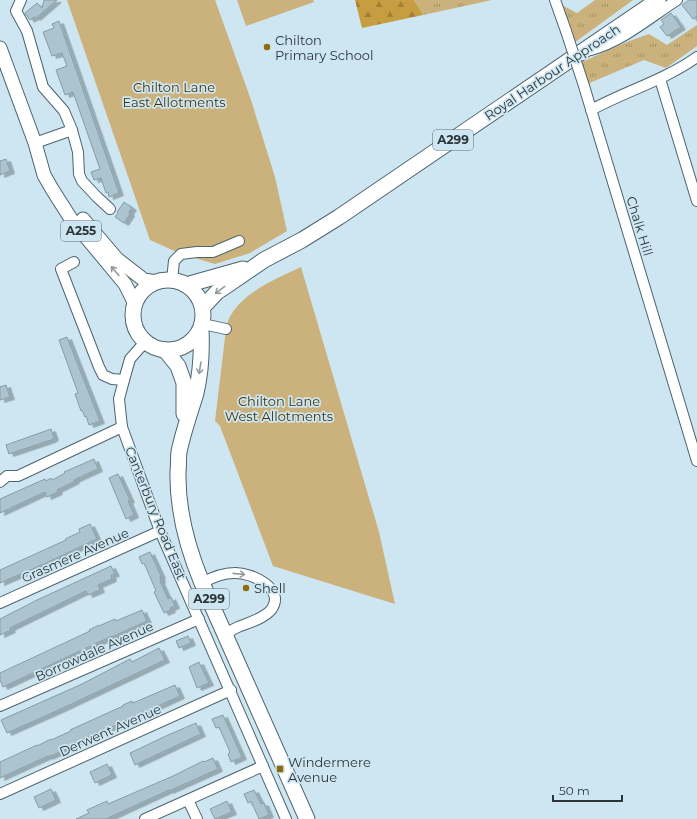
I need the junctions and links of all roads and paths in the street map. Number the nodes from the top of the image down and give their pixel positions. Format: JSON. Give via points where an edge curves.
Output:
{"nodes":[{"id":1,"x":21,"y":0,"type":"edge"},
{"id":2,"x":555,"y":0,"type":"edge"},
{"id":3,"x":658,"y":0,"type":"edge"},
{"id":4,"x":676,"y":0,"type":"edge"},
{"id":5,"x":0,"y":48,"type":"edge"},
{"id":6,"x":582,"y":52,"type":"junction"},
{"id":7,"x":697,"y":57,"type":"edge"},
{"id":8,"x":660,"y":79,"type":"junction"},
{"id":9,"x":591,"y":110,"type":"junction"},
{"id":10,"x":72,"y":130,"type":"junction"},
{"id":11,"x":37,"y":148,"type":"junction"},
{"id":12,"x":697,"y":201,"type":"edge"},
{"id":13,"x":110,"y":209,"type":"dead end"},
{"id":14,"x":239,"y":241,"type":"dead end"},
{"id":15,"x":264,"y":260,"type":"junction"},
{"id":16,"x":74,"y":262,"type":"dead end"},
{"id":17,"x":156,"y":282,"type":"junction"},
{"id":18,"x":179,"y":282,"type":"junction"},
{"id":19,"x":135,"y":304,"type":"junction"},
{"id":20,"x":203,"y":307,"type":"junction"},
{"id":21,"x":202,"y":327,"type":"junction"},
{"id":22,"x":226,"y":329,"type":"dead end"},
{"id":23,"x":145,"y":342,"type":"junction"},
{"id":24,"x":165,"y":350,"type":"junction"},
{"id":25,"x":124,"y":380,"type":"junction"},
{"id":26,"x":122,"y":427,"type":"junction"},
{"id":27,"x":184,"y":431,"type":"junction"},
{"id":28,"x":697,"y":461,"type":"edge"},
{"id":29,"x":2,"y":476,"type":"edge"},
{"id":30,"x":160,"y":532,"type":"junction"},
{"id":31,"x":202,"y":583,"type":"junction"},
{"id":32,"x":0,"y":603,"type":"edge"},
{"id":33,"x":199,"y":619,"type":"junction"},
{"id":34,"x":225,"y":635,"type":"junction"},
{"id":35,"x":231,"y":690,"type":"junction"},
{"id":36,"x":0,"y":706,"type":"edge"},
{"id":37,"x":263,"y":766,"type":"junction"},
{"id":38,"x":0,"y":794,"type":"edge"},
{"id":39,"x":188,"y":800,"type":"junction"},
{"id":40,"x":145,"y":819,"type":"edge"},
{"id":41,"x":197,"y":819,"type":"edge"},
{"id":42,"x":286,"y":819,"type":"edge"},
{"id":43,"x":307,"y":819,"type":"edge"}],
"edges":[{"from":1,"to":10,"type":"street","via":[[16,11],[26,31],[43,87],[64,111]]},
{"from":2,"to":9,"type":"street","name":"Chalk Hill","bridge":true},
{"from":3,"to":6,"type":"highway","name":"Royal Harbour Approach","number":"A299"},
{"from":4,"to":6,"type":"street","via":[[618,39]]},
{"from":5,"to":11,"type":"main road","number":"A255"},
{"from":6,"to":15,"type":"highway","name":"Royal Harbour Approach","number":"A299","via":[[339,217]]},
{"from":7,"to":8,"type":"street"},
{"from":8,"to":9,"type":"street"},
{"from":8,"to":12,"type":"street"},
{"from":9,"to":28,"type":"street","name":"Chalk Hill"},
{"from":10,"to":11,"type":"street"},
{"from":10,"to":13,"type":"street","via":[[82,181]]},
{"from":11,"to":17,"type":"main road","number":"A255","via":[[80,215],[117,259],[144,280]]},
{"from":19,"to":11,"type":"main road","number":"A255","one_way":true,"via":[[125,284],[71,219],[52,189],[44,175]]},
{"from":14,"to":18,"type":"street","via":[[213,252],[181,254],[174,261]]},
{"from":15,"to":18,"type":"highway","name":"Royal Harbour Approach","number":"A299","via":[[231,272]]},
{"from":15,"to":20,"type":"highway","name":"Royal Harbour Approach","number":"A299","one_way":true,"via":[[217,292]]},
{"from":16,"to":25,"type":"street","via":[[61,268],[99,367],[103,375]]},
{"from":17,"to":18,"type":"highway"},
{"from":17,"to":19,"type":"highway","via":[[139,295]]},
{"from":18,"to":20,"type":"highway","via":[[197,294]]},
{"from":19,"to":23,"type":"highway","via":[[134,324]]},
{"from":20,"to":21,"type":"highway"},
{"from":21,"to":22,"type":"street"},
{"from":21,"to":24,"type":"highway","via":[[190,343],[178,349]]},
{"from":21,"to":27,"type":"highway","name":"Canterbury Road East","number":"A299","one_way":true,"via":[[202,352],[196,392]]},
{"from":23,"to":24,"type":"highway","via":[[154,348]]},
{"from":23,"to":25,"type":"street","name":"Canterbury Road East","via":[[130,359]]},
{"from":24,"to":27,"type":"highway","name":"Canterbury Road East","number":"A299","via":[[178,366],[184,383]]},
{"from":25,"to":26,"type":"street","name":"Canterbury Road East","via":[[119,399]]},
{"from":26,"to":29,"type":"street","via":[[18,476]]},
{"from":26,"to":30,"type":"street","name":"Canterbury Road East"},
{"from":27,"to":31,"type":"highway","name":"Canterbury Road East","number":"A299","via":[[179,454],[182,522],[193,562]]},
{"from":30,"to":32,"type":"street","name":"Grasmere Avenue"},
{"from":30,"to":33,"type":"street","name":"Canterbury Road East"},
{"from":31,"to":34,"type":"highway","name":"Canterbury Road East","number":"A299"},
{"from":31,"to":34,"type":"street","one_way":true,"via":[[214,577],[234,573],[250,575],[259,578],[274,594],[275,602],[270,611]]},
{"from":33,"to":35,"type":"street","name":"Canterbury Road East"},
{"from":33,"to":36,"type":"street","name":"Borrowdale Avenue"},
{"from":34,"to":43,"type":"highway","name":"Canterbury Road East","number":"A299"},
{"from":35,"to":37,"type":"street","name":"Canterbury Road East"},
{"from":35,"to":38,"type":"street","name":"Derwent Avenue"},
{"from":37,"to":39,"type":"street"},
{"from":37,"to":42,"type":"street","name":"Canterbury Road East"},
{"from":39,"to":40,"type":"street"},
{"from":39,"to":41,"type":"street"}]}
